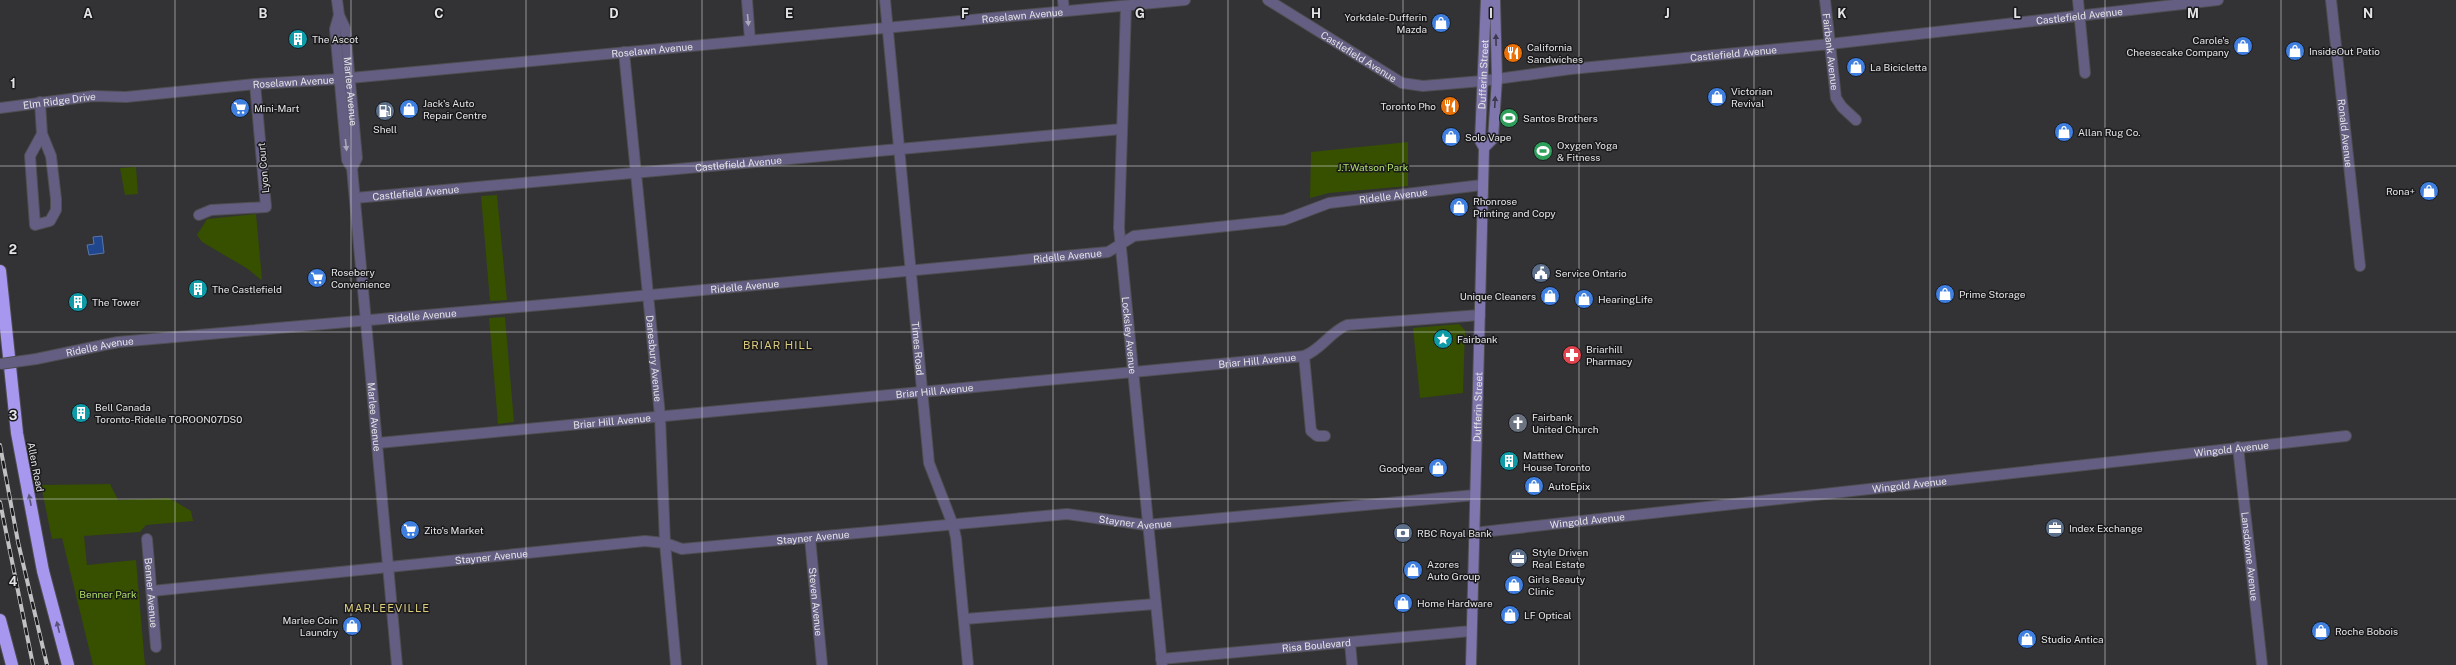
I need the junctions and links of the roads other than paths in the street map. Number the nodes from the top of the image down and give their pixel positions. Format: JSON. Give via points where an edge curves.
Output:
{"nodes":[{"id":1,"x":337,"y":0,"type":"edge"},
{"id":2,"x":747,"y":0,"type":"edge"},
{"id":3,"x":885,"y":0,"type":"edge"},
{"id":4,"x":1063,"y":0,"type":"edge"},
{"id":5,"x":1185,"y":0,"type":"edge"},
{"id":6,"x":1486,"y":0,"type":"edge"},
{"id":7,"x":1495,"y":0,"type":"edge"},
{"id":8,"x":1825,"y":0,"type":"edge"},
{"id":9,"x":2078,"y":0,"type":"edge"},
{"id":10,"x":2218,"y":0,"type":"edge"},
{"id":11,"x":2331,"y":0,"type":"edge"},
{"id":12,"x":1270,"y":1,"type":"edge"},
{"id":13,"x":1155,"y":2,"type":"edge"},
{"id":14,"x":1126,"y":6,"type":"junction"},
{"id":15,"x":1064,"y":11,"type":"junction"},
{"id":16,"x":2080,"y":16,"type":"junction"},
{"id":17,"x":888,"y":27,"type":"junction"},
{"id":18,"x":750,"y":40,"type":"junction"},
{"id":19,"x":1830,"y":44,"type":"junction"},
{"id":20,"x":624,"y":52,"type":"junction"},
{"id":21,"x":2086,"y":73,"type":"dead end"},
{"id":22,"x":344,"y":78,"type":"junction"},
{"id":23,"x":1497,"y":79,"type":"junction"},
{"id":24,"x":1482,"y":81,"type":"junction"},
{"id":25,"x":255,"y":84,"type":"junction"},
{"id":26,"x":120,"y":97,"type":"joint"},
{"id":27,"x":40,"y":102,"type":"junction"},
{"id":28,"x":4,"y":107,"type":"edge"},
{"id":29,"x":1856,"y":120,"type":"dead end"},
{"id":30,"x":1122,"y":129,"type":"junction"},
{"id":31,"x":42,"y":134,"type":"junction"},
{"id":32,"x":901,"y":147,"type":"junction"},
{"id":33,"x":1484,"y":148,"type":"junction"},
{"id":34,"x":637,"y":172,"type":"junction"},
{"id":35,"x":1482,"y":184,"type":"junction"},
{"id":36,"x":355,"y":198,"type":"junction"},
{"id":37,"x":199,"y":215,"type":"dead end"},
{"id":38,"x":1121,"y":244,"type":"junction"},
{"id":39,"x":2360,"y":266,"type":"dead end"},
{"id":40,"x":912,"y":270,"type":"junction"},
{"id":41,"x":0,"y":271,"type":"edge"},
{"id":42,"x":648,"y":294,"type":"junction"},
{"id":43,"x":1480,"y":315,"type":"junction"},
{"id":44,"x":366,"y":321,"type":"junction"},
{"id":45,"x":1304,"y":356,"type":"junction"},
{"id":46,"x":0,"y":364,"type":"edge"},
{"id":47,"x":1133,"y":372,"type":"junction"},
{"id":48,"x":923,"y":390,"type":"junction"},
{"id":49,"x":660,"y":416,"type":"junction"},
{"id":50,"x":1325,"y":436,"type":"dead end"},
{"id":51,"x":2346,"y":436,"type":"dead end"},
{"id":52,"x":378,"y":443,"type":"junction"},
{"id":53,"x":2238,"y":447,"type":"junction"},
{"id":54,"x":1475,"y":495,"type":"junction"},
{"id":55,"x":953,"y":525,"type":"junction"},
{"id":56,"x":1146,"y":525,"type":"junction"},
{"id":57,"x":1473,"y":533,"type":"junction"},
{"id":58,"x":810,"y":538,"type":"junction"},
{"id":59,"x":147,"y":539,"type":"dead end"},
{"id":60,"x":665,"y":543,"type":"junction"},
{"id":61,"x":389,"y":568,"type":"junction"},
{"id":62,"x":152,"y":591,"type":"junction"},
{"id":63,"x":1155,"y":604,"type":"junction"},
{"id":64,"x":965,"y":619,"type":"junction"},
{"id":65,"x":0,"y":620,"type":"edge"},
{"id":66,"x":1471,"y":631,"type":"junction"},
{"id":67,"x":1350,"y":643,"type":"junction"},
{"id":68,"x":156,"y":646,"type":"dead end"},
{"id":69,"x":1162,"y":662,"type":"edge"},
{"id":70,"x":12,"y":665,"type":"edge"},
{"id":71,"x":68,"y":665,"type":"edge"},
{"id":72,"x":397,"y":665,"type":"edge"},
{"id":73,"x":676,"y":665,"type":"edge"},
{"id":74,"x":822,"y":665,"type":"edge"},
{"id":75,"x":968,"y":665,"type":"edge"},
{"id":76,"x":1352,"y":665,"type":"edge"},
{"id":77,"x":1471,"y":665,"type":"edge"},
{"id":78,"x":2262,"y":665,"type":"edge"}],
"edges":[{"from":1,"to":22,"type":"street","name":"Marlee Avenue","via":[[339,15],[335,29]]},
{"from":2,"to":18,"type":"street","one_way":true},
{"from":3,"to":17,"type":"street","name":"Times Road"},
{"from":4,"to":15,"type":"street"},
{"from":5,"to":13,"type":"street","name":"Roselawn Avenue"},
{"from":6,"to":24,"type":"main road","name":"Dufferin Street"},
{"from":23,"to":7,"type":"main road","name":"Dufferin Street","one_way":true},
{"from":8,"to":19,"type":"street","name":"Fairbank Avenue"},
{"from":9,"to":16,"type":"street"},
{"from":10,"to":16,"type":"street","name":"Castlefield Avenue"},
{"from":11,"to":39,"type":"street","name":"Ronald Avenue"},
{"from":12,"to":24,"type":"street","name":"Castlefield Avenue","via":[[1402,83],[1423,86]]},
{"from":13,"to":14,"type":"street","name":"Roselawn Avenue"},
{"from":14,"to":15,"type":"street","name":"Roselawn Avenue"},
{"from":14,"to":30,"type":"street","name":"Locksley Avenue"},
{"from":15,"to":17,"type":"street","name":"Roselawn Avenue"},
{"from":16,"to":19,"type":"street","name":"Castlefield Avenue"},
{"from":16,"to":21,"type":"street"},
{"from":17,"to":18,"type":"street","name":"Roselawn Avenue"},
{"from":17,"to":32,"type":"street","name":"Times Road"},
{"from":18,"to":20,"type":"street","name":"Roselawn Avenue"},
{"from":19,"to":23,"type":"street","name":"Castlefield Avenue","via":[[1571,69]]},
{"from":19,"to":29,"type":"street","name":"Fairbank Avenue","via":[[1836,98]]},
{"from":20,"to":22,"type":"street","name":"Roselawn Avenue"},
{"from":20,"to":34,"type":"street","name":"Danesbury Avenue"},
{"from":22,"to":25,"type":"street","name":"Roselawn Avenue"},
{"from":22,"to":36,"type":"street","name":"Marlee Avenue","via":[[357,158],[352,168]]},
{"from":23,"to":24,"type":"street","name":"Castlefield Avenue"},
{"from":33,"to":23,"type":"main road","name":"Dufferin Street","one_way":true,"via":[[1493,139]]},
{"from":24,"to":33,"type":"main road","name":"Dufferin Street","via":[[1480,141]]},
{"from":25,"to":26,"type":"street","name":"Roselawn Avenue"},
{"from":25,"to":37,"type":"street","name":"Lyon Court","via":[[266,207],[211,210]]},
{"from":26,"to":27,"type":"street","name":"Elm Ridge Drive","via":[[93,96]]},
{"from":27,"to":28,"type":"street","name":"Elm Ridge Drive"},
{"from":27,"to":31,"type":"street"},
{"from":30,"to":32,"type":"street","name":"Castlefield Avenue"},
{"from":30,"to":38,"type":"street","name":"Locksley Avenue","via":[[1119,228]]},
{"from":31,"to":31,"type":"street","via":[[51,156],[56,210],[50,221],[35,225],[30,156]]},
{"from":32,"to":34,"type":"street","name":"Castlefield Avenue"},
{"from":32,"to":40,"type":"street","name":"Times Road"},
{"from":33,"to":35,"type":"main road","name":"Dufferin Street"},
{"from":34,"to":36,"type":"street","name":"Castlefield Avenue"},
{"from":34,"to":42,"type":"street","name":"Danesbury Avenue"},
{"from":35,"to":38,"type":"street","name":"Ridelle Avenue","via":[[1329,203],[1284,220],[1134,236]]},
{"from":35,"to":43,"type":"main road","name":"Dufferin Street"},
{"from":36,"to":44,"type":"street","name":"Marlee Avenue"},
{"from":38,"to":40,"type":"street","name":"Ridelle Avenue","via":[[1108,252]]},
{"from":38,"to":47,"type":"street","name":"Locksley Avenue"},
{"from":40,"to":42,"type":"street","name":"Ridelle Avenue"},
{"from":40,"to":48,"type":"street","name":"Times Road"},
{"from":71,"to":41,"type":"highway","name":"Allen Road","one_way":true,"via":[[43,571],[17,433]]},
{"from":42,"to":44,"type":"street","name":"Ridelle Avenue"},
{"from":42,"to":49,"type":"street","name":"Danesbury Avenue"},
{"from":43,"to":45,"type":"street","name":"Briar Hill Avenue","via":[[1348,325],[1336,331],[1314,351]]},
{"from":43,"to":54,"type":"main road","name":"Dufferin Street"},
{"from":44,"to":46,"type":"street","name":"Ridelle Avenue","bridge":true,"via":[[118,342]]},
{"from":44,"to":52,"type":"street","name":"Marlee Avenue"},
{"from":45,"to":47,"type":"street","name":"Briar Hill Avenue"},
{"from":45,"to":50,"type":"street","via":[[1311,431],[1317,436]]},
{"from":47,"to":48,"type":"street","name":"Briar Hill Avenue"},
{"from":47,"to":56,"type":"street","name":"Locksley Avenue"},
{"from":48,"to":49,"type":"street","name":"Briar Hill Avenue"},
{"from":48,"to":55,"type":"street","name":"Times Road","via":[[929,463]]},
{"from":49,"to":52,"type":"street","name":"Briar Hill Avenue"},
{"from":49,"to":60,"type":"street","name":"Danesbury Avenue"},
{"from":51,"to":53,"type":"street","name":"Wingold Avenue"},
{"from":52,"to":61,"type":"street","name":"Marlee Avenue"},
{"from":53,"to":57,"type":"street","name":"Wingold Avenue"},
{"from":53,"to":78,"type":"street","name":"Lansdowne Avenue"},
{"from":54,"to":56,"type":"street","name":"Stayner Avenue"},
{"from":54,"to":57,"type":"main road","name":"Dufferin Street"},
{"from":55,"to":56,"type":"street","name":"Stayner Avenue","via":[[1067,514]]},
{"from":55,"to":58,"type":"street","name":"Stayner Avenue"},
{"from":55,"to":64,"type":"street","name":"Times Road"},
{"from":56,"to":63,"type":"street","name":"Locksley Avenue"},
{"from":57,"to":66,"type":"main road","name":"Dufferin Street"},
{"from":58,"to":60,"type":"street","name":"Stayner Avenue","via":[[682,549]]},
{"from":58,"to":74,"type":"street","name":"Steven Avenue"},
{"from":59,"to":62,"type":"street","name":"Benner Avenue"},
{"from":60,"to":61,"type":"street","name":"Stayner Avenue","via":[[645,541]]},
{"from":60,"to":73,"type":"street","name":"Danesbury Avenue"},
{"from":61,"to":62,"type":"street","name":"Stayner Avenue"},
{"from":61,"to":72,"type":"street","name":"Marlee Avenue"},
{"from":62,"to":68,"type":"street","name":"Benner Avenue"},
{"from":63,"to":64,"type":"street"},
{"from":63,"to":69,"type":"street","name":"Locksley Avenue"},
{"from":64,"to":75,"type":"street","name":"Times Road"},
{"from":65,"to":70,"type":"highway"},
{"from":66,"to":67,"type":"street","name":"Risa Boulevard"},
{"from":66,"to":77,"type":"main road","name":"Dufferin Street"},
{"from":67,"to":69,"type":"street","name":"Risa Boulevard"},
{"from":67,"to":76,"type":"street"}]}
